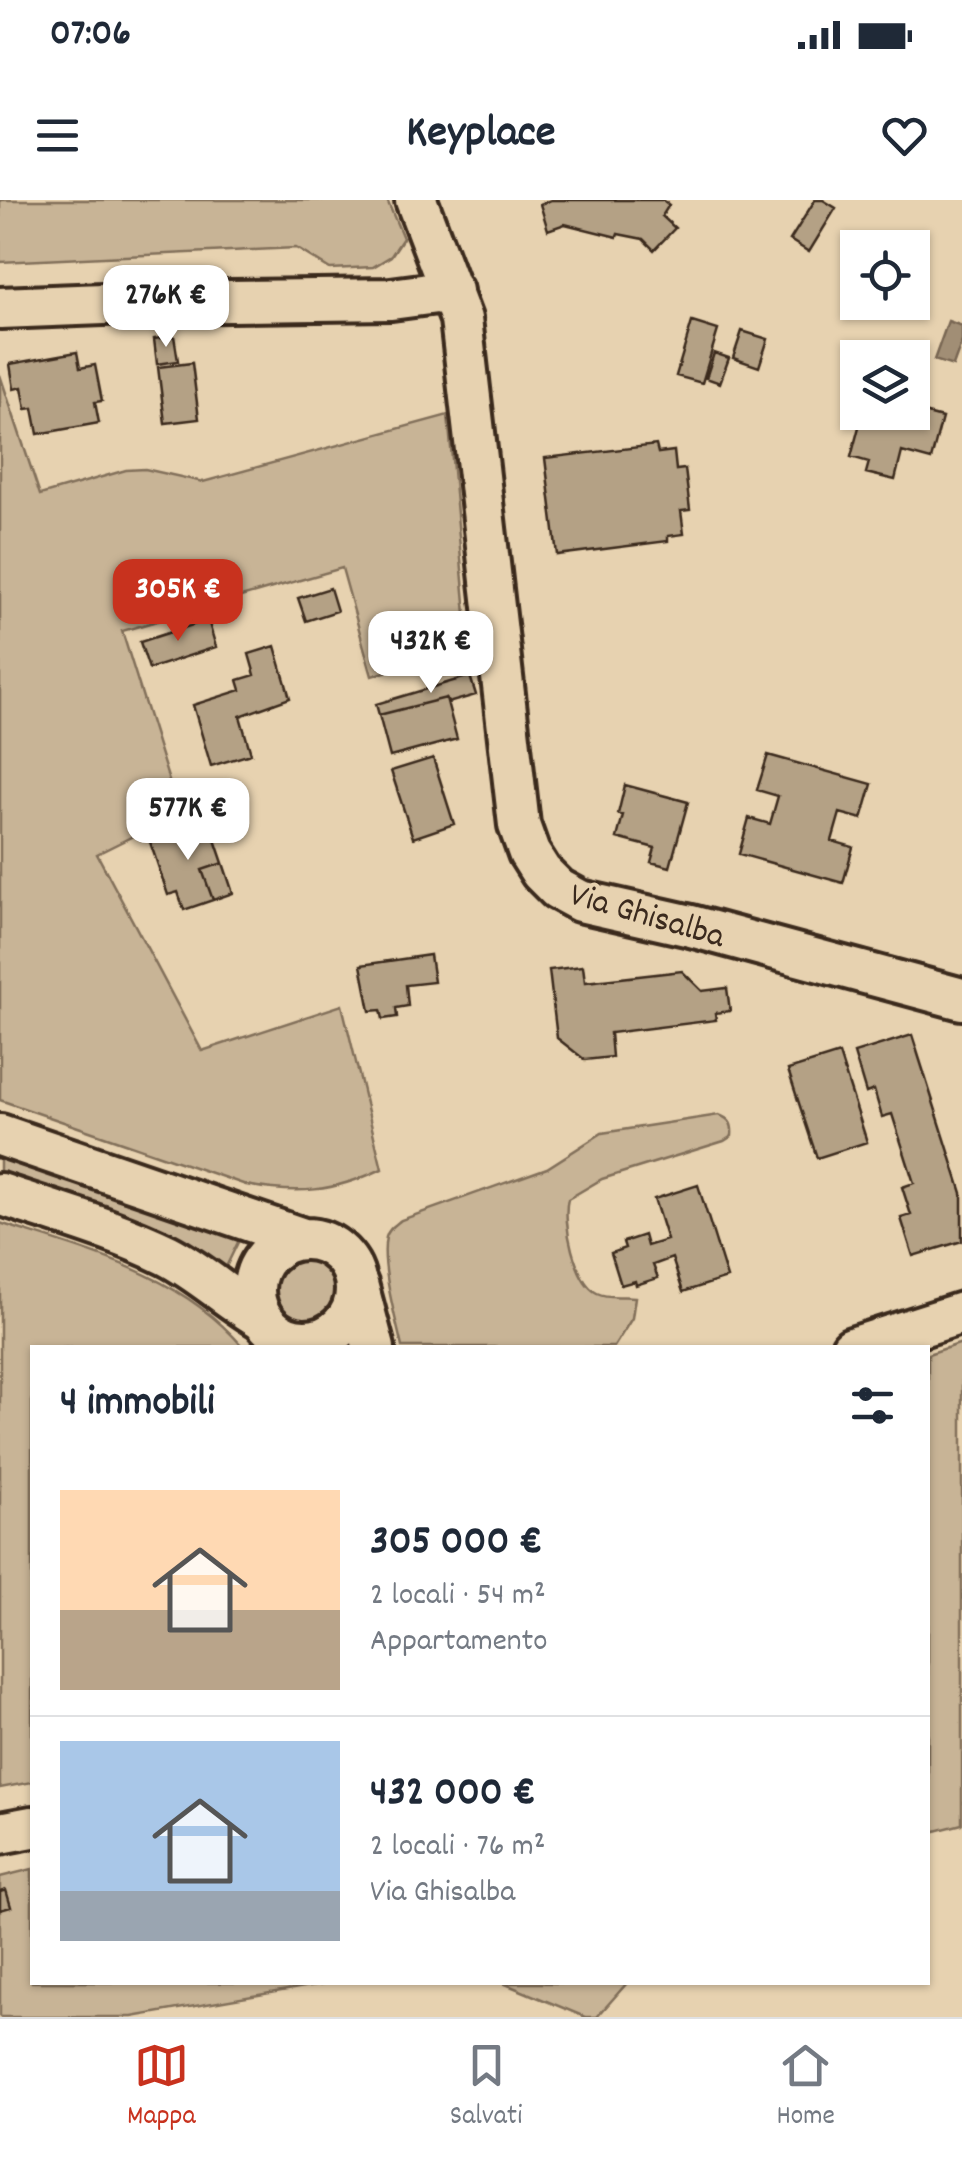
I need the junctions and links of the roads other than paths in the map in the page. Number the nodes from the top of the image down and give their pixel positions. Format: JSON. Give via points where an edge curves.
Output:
{"nodes":[{"id":1,"x":416,"y":200,"type":"edge"},
{"id":2,"x":452,"y":291,"type":"junction"},
{"id":3,"x":0,"y":308,"type":"edge"},
{"id":4,"x":962,"y":999,"type":"edge"},
{"id":5,"x":0,"y":1134,"type":"edge"},
{"id":6,"x":0,"y":1194,"type":"edge"},
{"id":7,"x":303,"y":1238,"type":"junction"},
{"id":8,"x":356,"y":1280,"type":"junction"},
{"id":9,"x":962,"y":1313,"type":"edge"},
{"id":10,"x":280,"y":1335,"type":"edge"},
{"id":11,"x":373,"y":1345,"type":"edge"},
{"id":12,"x":861,"y":1345,"type":"edge"},
{"id":13,"x":30,"y":1827,"type":"edge"},
{"id":14,"x":0,"y":1833,"type":"edge"}],
"edges":[{"from":1,"to":2,"type":"street","name":"Via Ghisalba"},
{"from":2,"to":3,"type":"street","via":[[391,299]]},
{"from":2,"to":4,"type":"street","name":"Via Ghisalba","via":[[472,398],[519,824],[541,872],[580,900]]},
{"from":5,"to":7,"type":"street"},
{"from":6,"to":10,"type":"street","via":[[192,1268]]},
{"from":7,"to":8,"type":"street","via":[[343,1254]]},
{"from":7,"to":10,"type":"street","via":[[285,1242],[258,1268],[254,1300]]},
{"from":8,"to":10,"type":"street","via":[[356,1298],[339,1328],[306,1341]]},
{"from":8,"to":11,"type":"street"},
{"from":9,"to":12,"type":"street"},
{"from":13,"to":14,"type":"street"}]}
